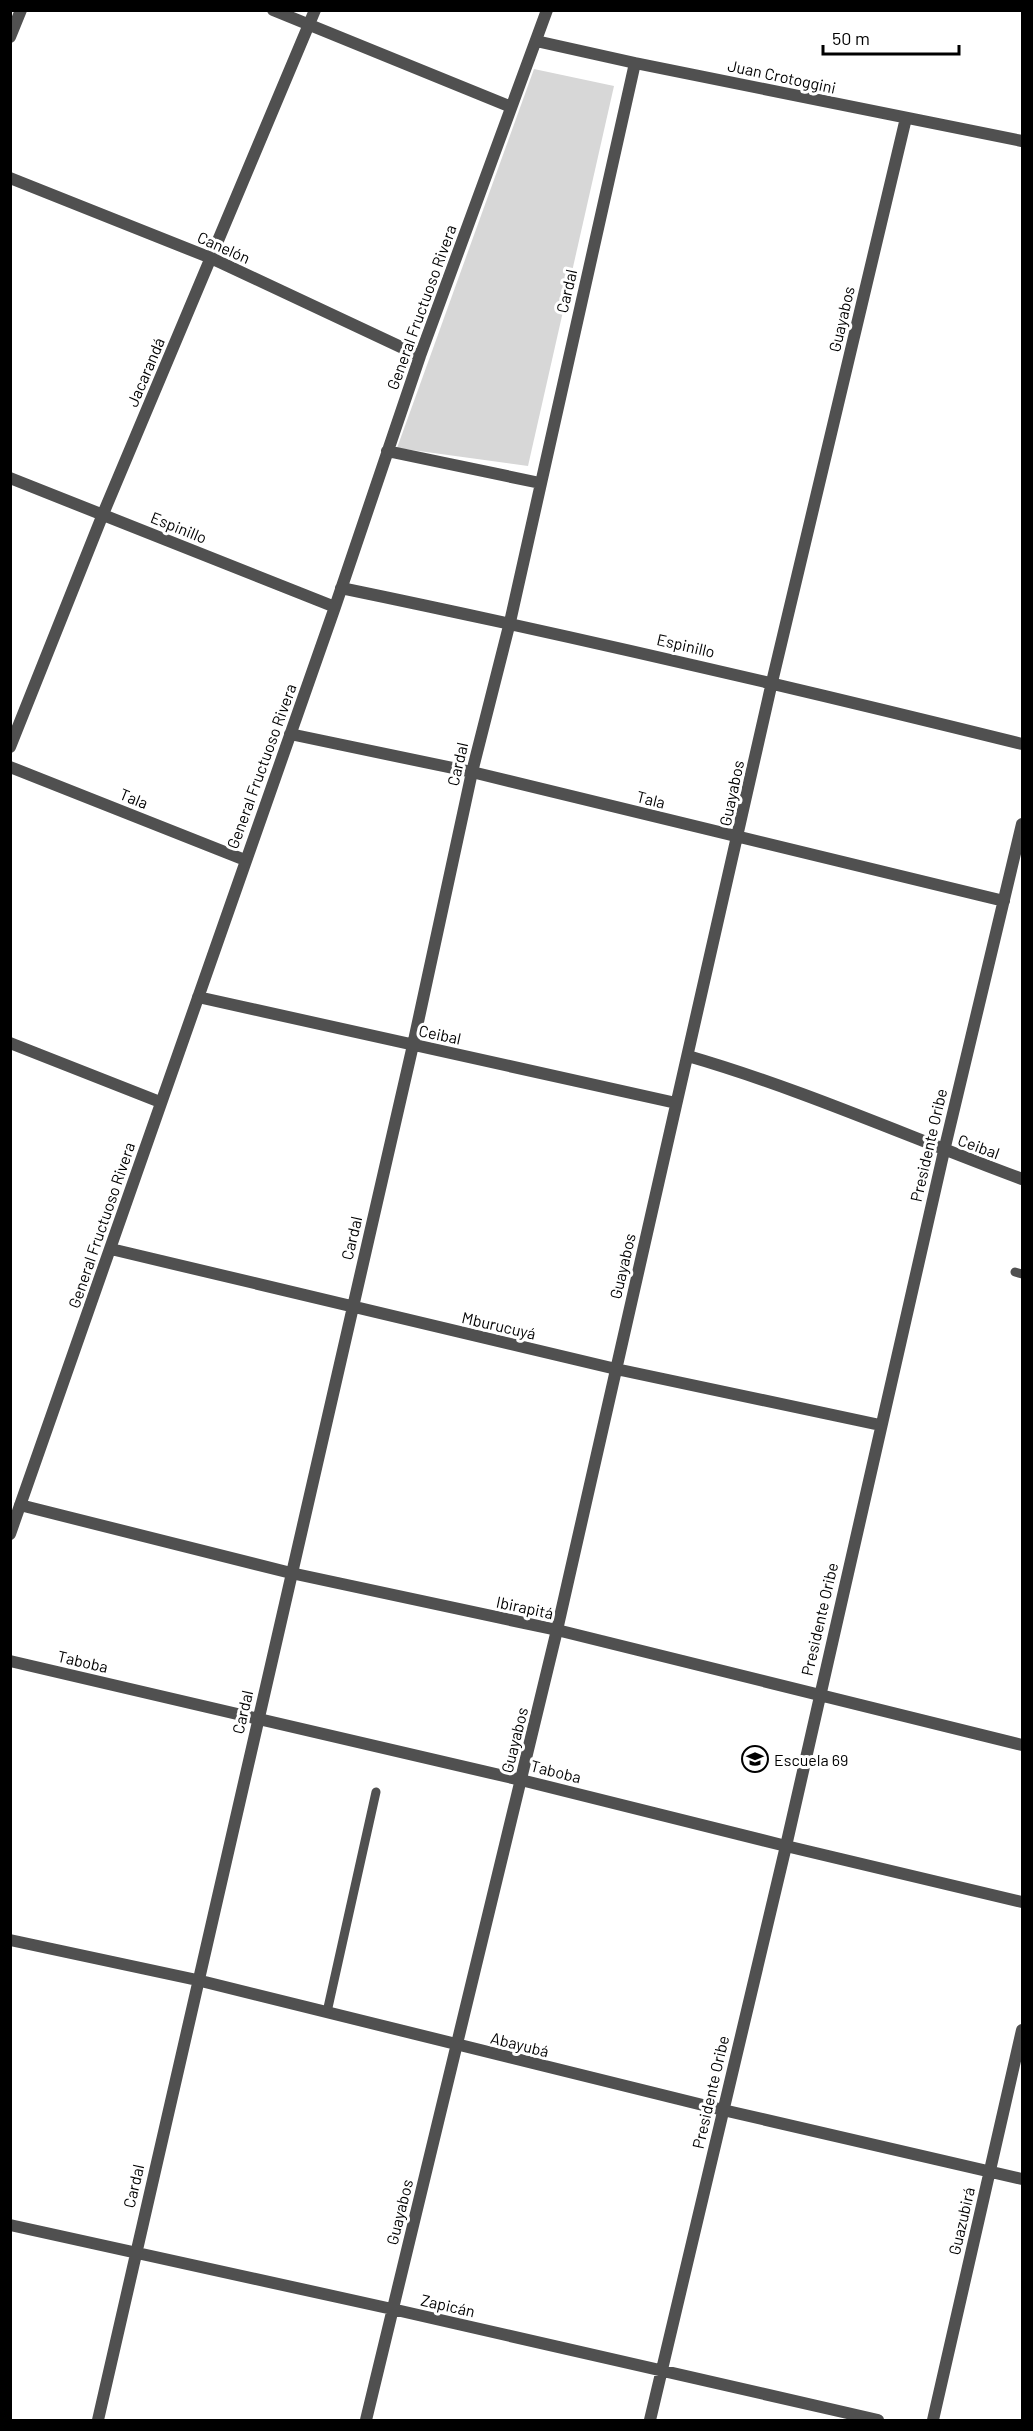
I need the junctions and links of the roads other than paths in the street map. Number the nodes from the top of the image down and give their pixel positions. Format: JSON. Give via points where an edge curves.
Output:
{"nodes":[{"id":1,"x":21,"y":10,"type":"edge"},
{"id":2,"x":273,"y":10,"type":"edge"},
{"id":3,"x":315,"y":10,"type":"edge"},
{"id":4,"x":547,"y":10,"type":"edge"},
{"id":5,"x":309,"y":25,"type":"junction"},
{"id":6,"x":10,"y":37,"type":"edge"},
{"id":7,"x":536,"y":41,"type":"junction"},
{"id":8,"x":635,"y":63,"type":"junction"},
{"id":9,"x":511,"y":108,"type":"junction"},
{"id":10,"x":906,"y":118,"type":"junction"},
{"id":11,"x":1023,"y":141,"type":"edge"},
{"id":12,"x":10,"y":178,"type":"edge"},
{"id":13,"x":211,"y":258,"type":"junction"},
{"id":14,"x":420,"y":356,"type":"junction"},
{"id":15,"x":387,"y":451,"type":"junction"},
{"id":16,"x":10,"y":478,"type":"edge"},
{"id":17,"x":540,"y":483,"type":"junction"},
{"id":18,"x":104,"y":514,"type":"junction"},
{"id":19,"x":341,"y":588,"type":"junction"},
{"id":20,"x":335,"y":607,"type":"junction"},
{"id":21,"x":510,"y":622,"type":"junction"},
{"id":22,"x":772,"y":682,"type":"junction"},
{"id":23,"x":290,"y":734,"type":"junction"},
{"id":24,"x":1023,"y":744,"type":"edge"},
{"id":25,"x":10,"y":747,"type":"edge"},
{"id":26,"x":10,"y":767,"type":"edge"},
{"id":27,"x":472,"y":772,"type":"junction"},
{"id":28,"x":1023,"y":824,"type":"edge"},
{"id":29,"x":738,"y":836,"type":"junction"},
{"id":30,"x":245,"y":860,"type":"junction"},
{"id":31,"x":1004,"y":901,"type":"junction"},
{"id":32,"x":198,"y":997,"type":"junction"},
{"id":33,"x":10,"y":1043,"type":"edge"},
{"id":34,"x":412,"y":1045,"type":"junction"},
{"id":35,"x":688,"y":1056,"type":"junction"},
{"id":36,"x":160,"y":1102,"type":"junction"},
{"id":37,"x":676,"y":1103,"type":"junction"},
{"id":38,"x":944,"y":1150,"type":"junction"},
{"id":39,"x":1023,"y":1179,"type":"edge"},
{"id":40,"x":111,"y":1249,"type":"junction"},
{"id":41,"x":352,"y":1308,"type":"junction"},
{"id":42,"x":616,"y":1369,"type":"junction"},
{"id":43,"x":880,"y":1425,"type":"junction"},
{"id":44,"x":21,"y":1505,"type":"junction"},
{"id":45,"x":10,"y":1534,"type":"edge"},
{"id":46,"x":291,"y":1573,"type":"junction"},
{"id":47,"x":557,"y":1630,"type":"junction"},
{"id":48,"x":10,"y":1661,"type":"edge"},
{"id":49,"x":819,"y":1694,"type":"junction"},
{"id":50,"x":257,"y":1719,"type":"junction"},
{"id":51,"x":1023,"y":1745,"type":"edge"},
{"id":52,"x":521,"y":1780,"type":"junction"},
{"id":53,"x":376,"y":1792,"type":"dead end"},
{"id":54,"x":786,"y":1846,"type":"junction"},
{"id":55,"x":1023,"y":1902,"type":"edge"},
{"id":56,"x":10,"y":1940,"type":"edge"},
{"id":57,"x":197,"y":1980,"type":"junction"},
{"id":58,"x":327,"y":2012,"type":"junction"},
{"id":59,"x":1023,"y":2030,"type":"edge"},
{"id":60,"x":457,"y":2045,"type":"junction"},
{"id":61,"x":723,"y":2110,"type":"junction"},
{"id":62,"x":989,"y":2171,"type":"junction"},
{"id":63,"x":1023,"y":2179,"type":"edge"},
{"id":64,"x":10,"y":2225,"type":"edge"},
{"id":65,"x":134,"y":2254,"type":"junction"},
{"id":66,"x":392,"y":2309,"type":"junction"},
{"id":67,"x":662,"y":2371,"type":"junction"},
{"id":68,"x":98,"y":2421,"type":"edge"},
{"id":69,"x":366,"y":2421,"type":"edge"},
{"id":70,"x":650,"y":2421,"type":"edge"},
{"id":71,"x":878,"y":2421,"type":"edge"},
{"id":72,"x":933,"y":2421,"type":"edge"}],
"edges":[{"from":1,"to":6,"type":"street"},
{"from":2,"to":5,"type":"street"},
{"from":3,"to":5,"type":"street","name":"Jacarandá"},
{"from":4,"to":7,"type":"street","name":"General Fructuoso Rivera"},
{"from":5,"to":9,"type":"street"},
{"from":5,"to":13,"type":"street","name":"Jacarandá"},
{"from":7,"to":8,"type":"street","name":"Juan Crotoggini"},
{"from":7,"to":9,"type":"street","name":"General Fructuoso Rivera"},
{"from":8,"to":10,"type":"street","name":"Juan Crotoggini"},
{"from":8,"to":17,"type":"street","name":"Cardal"},
{"from":9,"to":14,"type":"street","name":"General Fructuoso Rivera"},
{"from":10,"to":11,"type":"street","name":"Juan Crotoggini"},
{"from":10,"to":22,"type":"street","name":"Guayabos"},
{"from":12,"to":13,"type":"street","name":"Canelón"},
{"from":13,"to":14,"type":"street","name":"Canelón"},
{"from":13,"to":18,"type":"street","name":"Jacarandá"},
{"from":14,"to":15,"type":"street","name":"General Fructuoso Rivera"},
{"from":15,"to":17,"type":"street"},
{"from":15,"to":19,"type":"street","name":"General Fructuoso Rivera"},
{"from":16,"to":18,"type":"street","name":"Espinillo"},
{"from":17,"to":21,"type":"street","name":"Cardal"},
{"from":18,"to":20,"type":"street","name":"Espinillo"},
{"from":18,"to":25,"type":"street","name":"Jacarandá"},
{"from":19,"to":20,"type":"street","name":"General Fructuoso Rivera"},
{"from":19,"to":21,"type":"street","name":"Espinillo"},
{"from":20,"to":23,"type":"street","name":"General Fructuoso Rivera"},
{"from":21,"to":22,"type":"street","name":"Espinillo"},
{"from":21,"to":27,"type":"street","name":"Cardal"},
{"from":22,"to":24,"type":"street","name":"Espinillo"},
{"from":22,"to":29,"type":"street","name":"Guayabos"},
{"from":23,"to":27,"type":"street","name":"Tala"},
{"from":23,"to":30,"type":"street","name":"General Fructuoso Rivera"},
{"from":26,"to":30,"type":"street","name":"Tala"},
{"from":27,"to":29,"type":"street","name":"Tala"},
{"from":27,"to":34,"type":"street","name":"Cardal"},
{"from":28,"to":31,"type":"street","name":"Presidente Oribe"},
{"from":29,"to":31,"type":"street","name":"Tala"},
{"from":29,"to":35,"type":"street","name":"Guayabos"},
{"from":30,"to":32,"type":"street","name":"General Fructuoso Rivera"},
{"from":31,"to":38,"type":"street","name":"Presidente Oribe"},
{"from":32,"to":34,"type":"street","name":"Ceibal"},
{"from":32,"to":36,"type":"street","name":"General Fructuoso Rivera"},
{"from":33,"to":36,"type":"street"},
{"from":34,"to":37,"type":"street","name":"Ceibal"},
{"from":34,"to":41,"type":"street","name":"Cardal"},
{"from":35,"to":37,"type":"street","name":"Guayabos"},
{"from":35,"to":38,"type":"street","name":"Ceibal","via":[[779,1084]]},
{"from":36,"to":40,"type":"street","name":"General Fructuoso Rivera"},
{"from":37,"to":42,"type":"street","name":"Guayabos"},
{"from":38,"to":39,"type":"street","name":"Ceibal"},
{"from":38,"to":43,"type":"street","name":"Presidente Oribe"},
{"from":40,"to":41,"type":"street","name":"Mburucuyá"},
{"from":40,"to":44,"type":"street","name":"General Fructuoso Rivera"},
{"from":41,"to":42,"type":"street","name":"Mburucuyá"},
{"from":41,"to":46,"type":"street","name":"Cardal"},
{"from":42,"to":43,"type":"street","name":"Mburucuyá"},
{"from":42,"to":47,"type":"street","name":"Guayabos"},
{"from":43,"to":49,"type":"street","name":"Presidente Oribe"},
{"from":44,"to":45,"type":"street","name":"General Fructuoso Rivera"},
{"from":44,"to":46,"type":"street","name":"Ibirapitá"},
{"from":46,"to":47,"type":"street","name":"Ibirapitá"},
{"from":46,"to":50,"type":"street","name":"Cardal"},
{"from":47,"to":49,"type":"street","name":"Ibirapitá"},
{"from":47,"to":52,"type":"street","name":"Guayabos"},
{"from":48,"to":50,"type":"street","name":"Taboba"},
{"from":49,"to":51,"type":"street","name":"Ibirapitá"},
{"from":49,"to":54,"type":"street","name":"Presidente Oribe"},
{"from":50,"to":52,"type":"street","name":"Taboba"},
{"from":50,"to":57,"type":"street","name":"Cardal"},
{"from":52,"to":54,"type":"street","name":"Taboba"},
{"from":52,"to":60,"type":"street","name":"Guayabos"},
{"from":53,"to":58,"type":"lane"},
{"from":54,"to":55,"type":"street","name":"Taboba"},
{"from":54,"to":61,"type":"street","name":"Presidente Oribe"},
{"from":56,"to":57,"type":"street","name":"Abayubá"},
{"from":57,"to":58,"type":"street","name":"Abayubá"},
{"from":57,"to":65,"type":"street","name":"Cardal"},
{"from":58,"to":60,"type":"street","name":"Abayubá"},
{"from":59,"to":62,"type":"street","name":"Guazubirá"},
{"from":60,"to":61,"type":"street","name":"Abayubá"},
{"from":60,"to":66,"type":"street","name":"Guayabos"},
{"from":61,"to":62,"type":"street","name":"Abayubá"},
{"from":61,"to":67,"type":"street","name":"Presidente Oribe"},
{"from":62,"to":63,"type":"street","name":"Abayubá"},
{"from":62,"to":72,"type":"street","name":"Guazubirá"},
{"from":64,"to":65,"type":"street","name":"Zapicán"},
{"from":65,"to":66,"type":"street","name":"Zapicán"},
{"from":65,"to":68,"type":"street","name":"Cardal"},
{"from":66,"to":67,"type":"street","name":"Zapicán"},
{"from":66,"to":69,"type":"street","name":"Guayabos"},
{"from":67,"to":70,"type":"street","name":"Presidente Oribe"},
{"from":67,"to":71,"type":"street","name":"Zapicán"}]}
